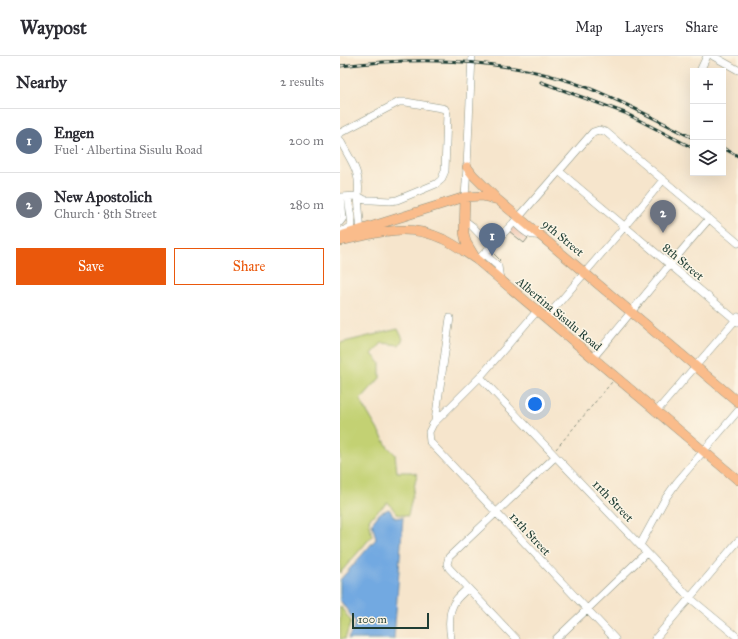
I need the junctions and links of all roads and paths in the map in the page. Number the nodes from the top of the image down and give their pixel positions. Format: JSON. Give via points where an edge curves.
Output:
{"nodes":[{"id":1,"x":472,"y":56,"type":"edge"},
{"id":2,"x":707,"y":56,"type":"edge"},
{"id":3,"x":713,"y":56,"type":"edge"},
{"id":4,"x":701,"y":68,"type":"edge"},
{"id":5,"x":738,"y":70,"type":"edge"},
{"id":6,"x":340,"y":133,"type":"edge"},
{"id":7,"x":340,"y":140,"type":"edge"},
{"id":8,"x":467,"y":167,"type":"junction"},
{"id":9,"x":560,"y":172,"type":"junction"},
{"id":10,"x":663,"y":180,"type":"junction"},
{"id":11,"x":358,"y":196,"type":"junction"},
{"id":12,"x":343,"y":197,"type":"edge"},
{"id":13,"x":465,"y":197,"type":"junction"},
{"id":14,"x":498,"y":200,"type":"junction"},
{"id":15,"x":517,"y":219,"type":"junction"},
{"id":16,"x":709,"y":219,"type":"junction"},
{"id":17,"x":464,"y":220,"type":"junction"},
{"id":18,"x":340,"y":222,"type":"edge"},
{"id":19,"x":625,"y":226,"type":"junction"},
{"id":20,"x":340,"y":232,"type":"edge"},
{"id":21,"x":361,"y":233,"type":"junction"},
{"id":22,"x":340,"y":236,"type":"edge"},
{"id":23,"x":340,"y":241,"type":"edge"},
{"id":24,"x":738,"y":243,"type":"edge"},
{"id":25,"x":491,"y":246,"type":"junction"},
{"id":26,"x":484,"y":254,"type":"junction"},
{"id":27,"x":477,"y":261,"type":"junction"},
{"id":28,"x":669,"y":265,"type":"junction"},
{"id":29,"x":585,"y":272,"type":"junction"},
{"id":30,"x":500,"y":280,"type":"junction"},
{"id":31,"x":537,"y":311,"type":"junction"},
{"id":32,"x":632,"y":312,"type":"junction"},
{"id":33,"x":450,"y":318,"type":"dead end"},
{"id":34,"x":546,"y":318,"type":"junction"},
{"id":35,"x":737,"y":320,"type":"edge"},
{"id":36,"x":593,"y":358,"type":"junction"},
{"id":37,"x":696,"y":366,"type":"junction"},
{"id":38,"x":480,"y":376,"type":"junction"},
{"id":39,"x":616,"y":377,"type":"junction"},
{"id":40,"x":738,"y":402,"type":"edge"},
{"id":41,"x":738,"y":411,"type":"edge"},
{"id":42,"x":656,"y":412,"type":"junction"},
{"id":43,"x":436,"y":421,"type":"junction"},
{"id":44,"x":703,"y":451,"type":"junction"},
{"id":45,"x":554,"y":455,"type":"junction"},
{"id":46,"x":738,"y":480,"type":"edge"},
{"id":47,"x":496,"y":514,"type":"junction"},
{"id":48,"x":738,"y":541,"type":"edge"},
{"id":49,"x":640,"y":545,"type":"junction"},
{"id":50,"x":646,"y":553,"type":"junction"},
{"id":51,"x":468,"y":588,"type":"junction"},
{"id":52,"x":690,"y":598,"type":"junction"},
{"id":53,"x":587,"y":610,"type":"junction"},
{"id":54,"x":736,"y":636,"type":"dead end"},
{"id":55,"x":451,"y":639,"type":"edge"},
{"id":56,"x":516,"y":639,"type":"edge"},
{"id":57,"x":556,"y":639,"type":"edge"},
{"id":58,"x":615,"y":639,"type":"edge"},
{"id":59,"x":655,"y":639,"type":"edge"}],
"edges":[{"from":1,"to":8,"type":"street"},
{"from":2,"to":4,"type":"street"},
{"from":3,"to":5,"type":"street"},
{"from":6,"to":11,"type":"street","via":[[399,102],[441,108],[447,112],[445,171],[440,182],[393,200],[366,200]]},
{"from":7,"to":11,"type":"street","via":[[356,170],[359,180]]},
{"from":8,"to":13,"type":"street"},
{"from":8,"to":14,"type":"main road"},
{"from":9,"to":10,"type":"street","via":[[595,130],[602,130]]},
{"from":9,"to":15,"type":"street"},
{"from":9,"to":19,"type":"street","name":"8th Street"},
{"from":10,"to":16,"type":"street"},
{"from":10,"to":19,"type":"street"},
{"from":11,"to":12,"type":"street"},
{"from":11,"to":21,"type":"street"},
{"from":12,"to":18,"type":"street","via":[[343,218]]},
{"from":12,"to":20,"type":"street","via":[[352,225]]},
{"from":13,"to":14,"type":"main road","name":"9th Street","via":[[486,196]]},
{"from":13,"to":17,"type":"main road"},
{"from":13,"to":21,"type":"main road","name":"9th Street"},
{"from":14,"to":15,"type":"main road","name":"9th Street"},
{"from":15,"to":25,"type":"street"},
{"from":15,"to":29,"type":"main road","name":"9th Street"},
{"from":16,"to":24,"type":"street"},
{"from":16,"to":28,"type":"street"},
{"from":17,"to":25,"type":"street"},
{"from":17,"to":27,"type":"main road","via":[[466,242]]},
{"from":19,"to":28,"type":"street","name":"8th Street"},
{"from":19,"to":29,"type":"street"},
{"from":21,"to":22,"type":"main road","name":"9th Street"},
{"from":21,"to":23,"type":"main road","name":"Albertina Sisulu Road"},
{"from":21,"to":27,"type":"main road","name":"Albertina Sisulu Road","via":[[405,229],[419,231],[443,239]]},
{"from":25,"to":26,"type":"street"},
{"from":26,"to":27,"type":"street"},
{"from":26,"to":30,"type":"street","via":[[498,266]]},
{"from":27,"to":30,"type":"main road","name":"Albertina Sisulu Road"},
{"from":28,"to":32,"type":"street"},
{"from":28,"to":35,"type":"street","name":"8th Street"},
{"from":29,"to":32,"type":"main road","name":"9th Street"},
{"from":29,"to":34,"type":"street"},
{"from":30,"to":31,"type":"main road","name":"Albertina Sisulu Road"},
{"from":31,"to":34,"type":"main road","name":"Albertina Sisulu Road"},
{"from":31,"to":38,"type":"street"},
{"from":32,"to":36,"type":"street"},
{"from":32,"to":37,"type":"main road","name":"9th Street"},
{"from":33,"to":43,"type":"street"},
{"from":34,"to":36,"type":"main road","name":"Albertina Sisulu Road"},
{"from":35,"to":37,"type":"street"},
{"from":36,"to":39,"type":"main road","name":"Albertina Sisulu Road"},
{"from":37,"to":40,"type":"main road","name":"9th Street"},
{"from":37,"to":42,"type":"street"},
{"from":38,"to":43,"type":"street"},
{"from":38,"to":45,"type":"street","name":"11th Street"},
{"from":39,"to":42,"type":"main road","name":"Albertina Sisulu Road"},
{"from":39,"to":45,"type":"path"},
{"from":41,"to":44,"type":"street"},
{"from":42,"to":44,"type":"main road","name":"Albertina Sisulu Road"},
{"from":43,"to":47,"type":"street","name":"12th Street","via":[[429,432],[430,442]]},
{"from":44,"to":46,"type":"main road","name":"Albertina Sisulu Road"},
{"from":44,"to":49,"type":"street","via":[[672,488]]},
{"from":45,"to":47,"type":"street"},
{"from":45,"to":49,"type":"street","name":"11th Street"},
{"from":47,"to":51,"type":"street","via":[[449,557],[449,568]]},
{"from":47,"to":53,"type":"street","name":"12th Street"},
{"from":48,"to":52,"type":"street"},
{"from":49,"to":50,"type":"street","name":"11th Street"},
{"from":50,"to":52,"type":"street","name":"11th Street"},
{"from":50,"to":53,"type":"street"},
{"from":51,"to":55,"type":"street","via":[[453,605]]},
{"from":51,"to":56,"type":"street"},
{"from":52,"to":54,"type":"street","name":"11th Street"},
{"from":52,"to":59,"type":"street"},
{"from":53,"to":57,"type":"street"},
{"from":53,"to":58,"type":"street","name":"12th Street"}]}
